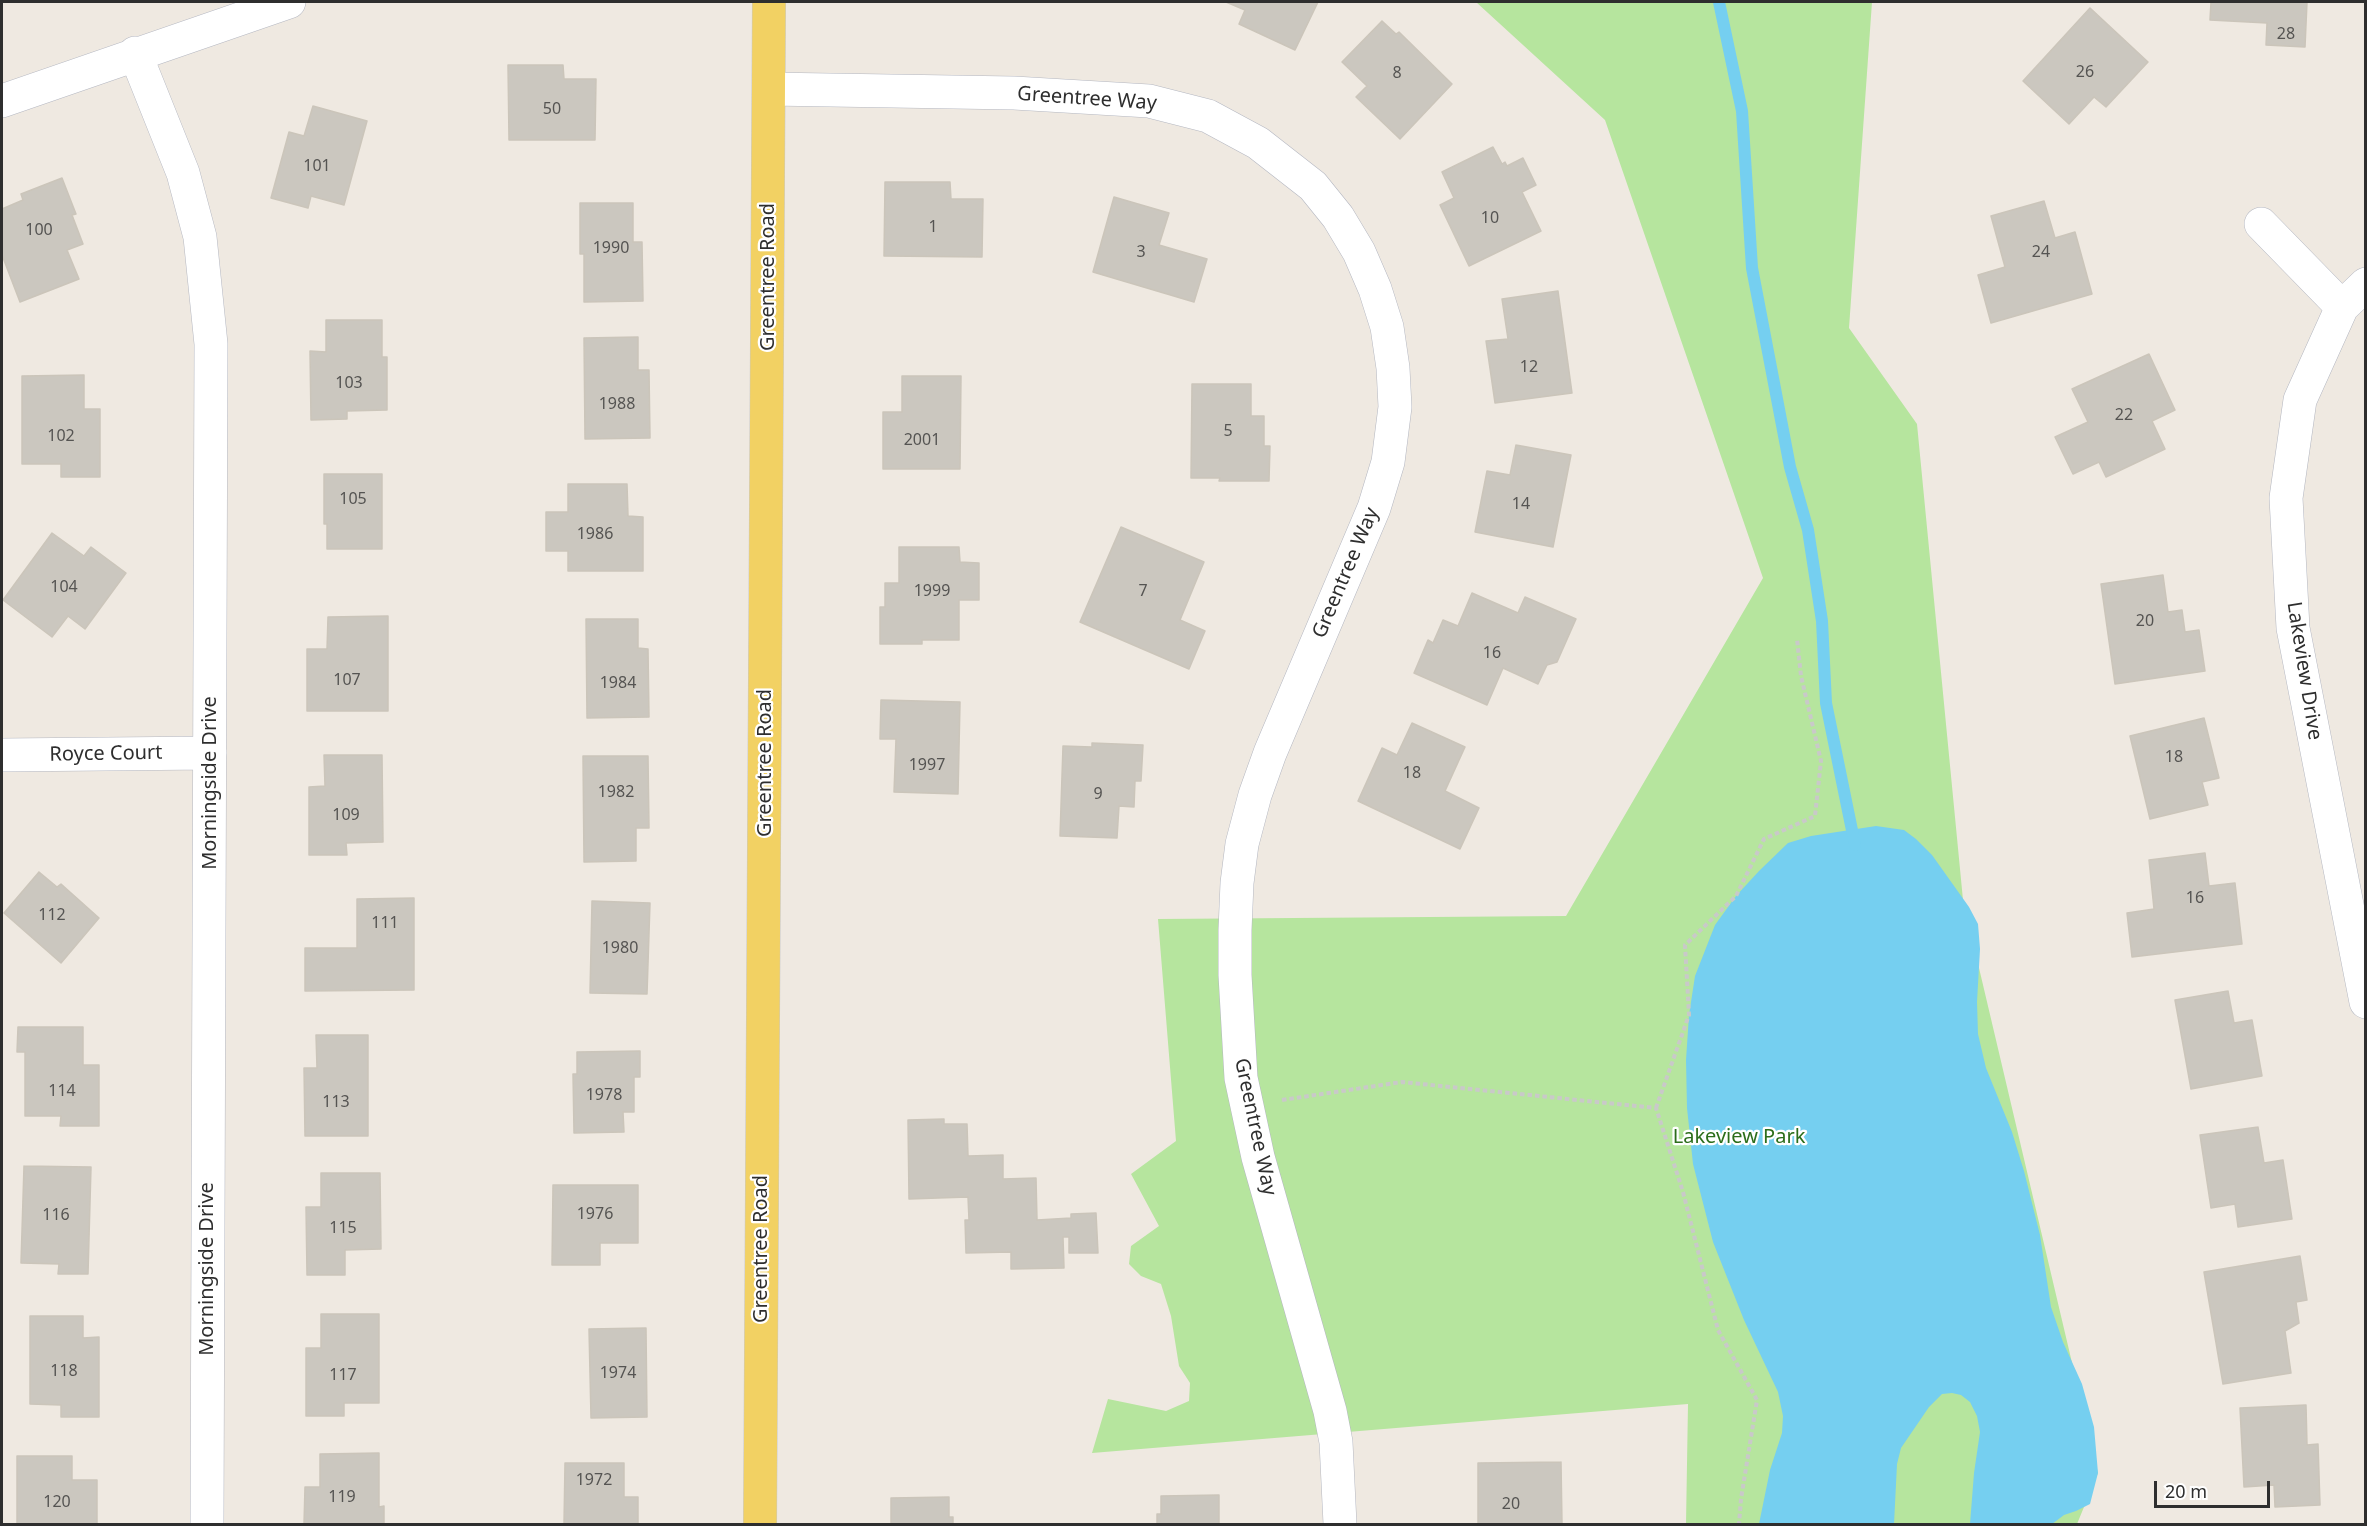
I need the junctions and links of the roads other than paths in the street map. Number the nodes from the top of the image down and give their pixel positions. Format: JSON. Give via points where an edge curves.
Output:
{"nodes":[{"id":1,"x":289,"y":2,"type":"edge"},
{"id":2,"x":769,"y":2,"type":"edge"},
{"id":3,"x":135,"y":53,"type":"junction"},
{"id":4,"x":769,"y":89,"type":"junction"},
{"id":5,"x":2,"y":101,"type":"edge"},
{"id":6,"x":2261,"y":224,"type":"dead end"},
{"id":7,"x":2366,"y":284,"type":"edge"},
{"id":8,"x":2342,"y":307,"type":"junction"},
{"id":9,"x":210,"y":753,"type":"junction"},
{"id":10,"x":2,"y":755,"type":"edge"},
{"id":11,"x":2362,"y":963,"type":"edge"},
{"id":12,"x":2366,"y":1002,"type":"edge"},
{"id":13,"x":207,"y":1524,"type":"edge"},
{"id":14,"x":760,"y":1524,"type":"edge"},
{"id":15,"x":1340,"y":1524,"type":"edge"}],
"edges":[{"from":1,"to":3,"type":"street"},
{"from":2,"to":4,"type":"main road","name":"Greentree Road"},
{"from":3,"to":5,"type":"street"},
{"from":3,"to":9,"type":"street","name":"Morningside Drive","via":[[183,173],[200,237],[211,344]]},
{"from":4,"to":14,"type":"main road","name":"Greentree Road"},
{"from":4,"to":15,"type":"street","name":"Greentree Way","via":[[1014,93],[1149,101],[1208,116],[1258,143],[1313,186],[1338,217],[1375,289],[1388,327],[1395,407],[1388,462],[1374,508],[1270,753],[1242,844],[1237,883],[1235,975],[1239,1058],[1247,1110],[1330,1410],[1336,1442]]},
{"from":6,"to":8,"type":"street"},
{"from":7,"to":8,"type":"street","name":"Lakeview Drive"},
{"from":8,"to":11,"type":"street","name":"Lakeview Drive","via":[[2300,400],[2286,498],[2293,628]]},
{"from":9,"to":10,"type":"street","name":"Royce Court"},
{"from":9,"to":13,"type":"street","name":"Morningside Drive"},
{"from":11,"to":12,"type":"street","name":"Lakeview Drive"}]}
